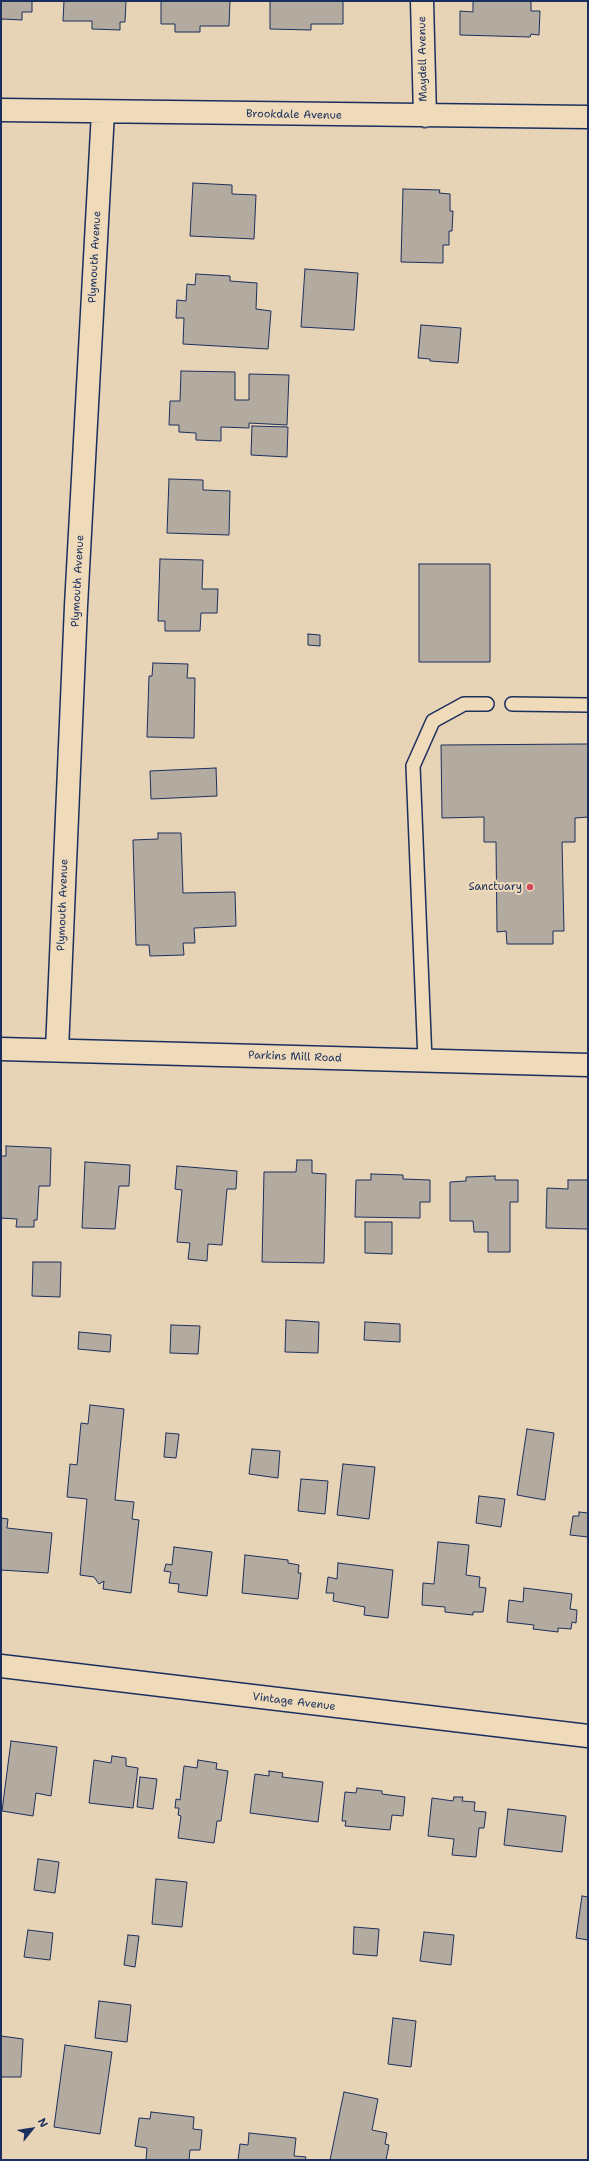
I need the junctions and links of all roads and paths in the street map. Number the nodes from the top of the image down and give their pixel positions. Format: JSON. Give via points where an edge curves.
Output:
{"nodes":[{"id":1,"x":422,"y":1,"type":"edge"},
{"id":2,"x":1,"y":110,"type":"edge"},
{"id":3,"x":103,"y":112,"type":"junction"},
{"id":4,"x":425,"y":116,"type":"junction"},
{"id":5,"x":588,"y":117,"type":"edge"},
{"id":6,"x":487,"y":704,"type":"dead end"},
{"id":7,"x":512,"y":704,"type":"dead end"},
{"id":8,"x":588,"y":705,"type":"edge"},
{"id":9,"x":1,"y":1049,"type":"edge"},
{"id":10,"x":57,"y":1050,"type":"junction"},
{"id":11,"x":425,"y":1061,"type":"junction"},
{"id":12,"x":588,"y":1065,"type":"edge"},
{"id":13,"x":1,"y":1666,"type":"edge"},
{"id":14,"x":588,"y":1736,"type":"edge"}],
"edges":[{"from":1,"to":4,"type":"street","name":"Maydell Avenue"},
{"from":2,"to":3,"type":"street","name":"Brookdale Avenue"},
{"from":3,"to":4,"type":"street","name":"Brookdale Avenue"},
{"from":3,"to":10,"type":"street","name":"Plymouth Avenue","via":[[76,614]]},
{"from":4,"to":5,"type":"street","name":"Brookdale Avenue"},
{"from":6,"to":11,"type":"lane","via":[[464,704],[433,721],[413,766]]},
{"from":7,"to":8,"type":"lane"},
{"from":9,"to":10,"type":"street","name":"Parkins Mill Road"},
{"from":10,"to":11,"type":"street","name":"Parkins Mill Road"},
{"from":11,"to":12,"type":"street","name":"Parkins Mill Road"},
{"from":13,"to":14,"type":"street","name":"Vintage Avenue"}]}
